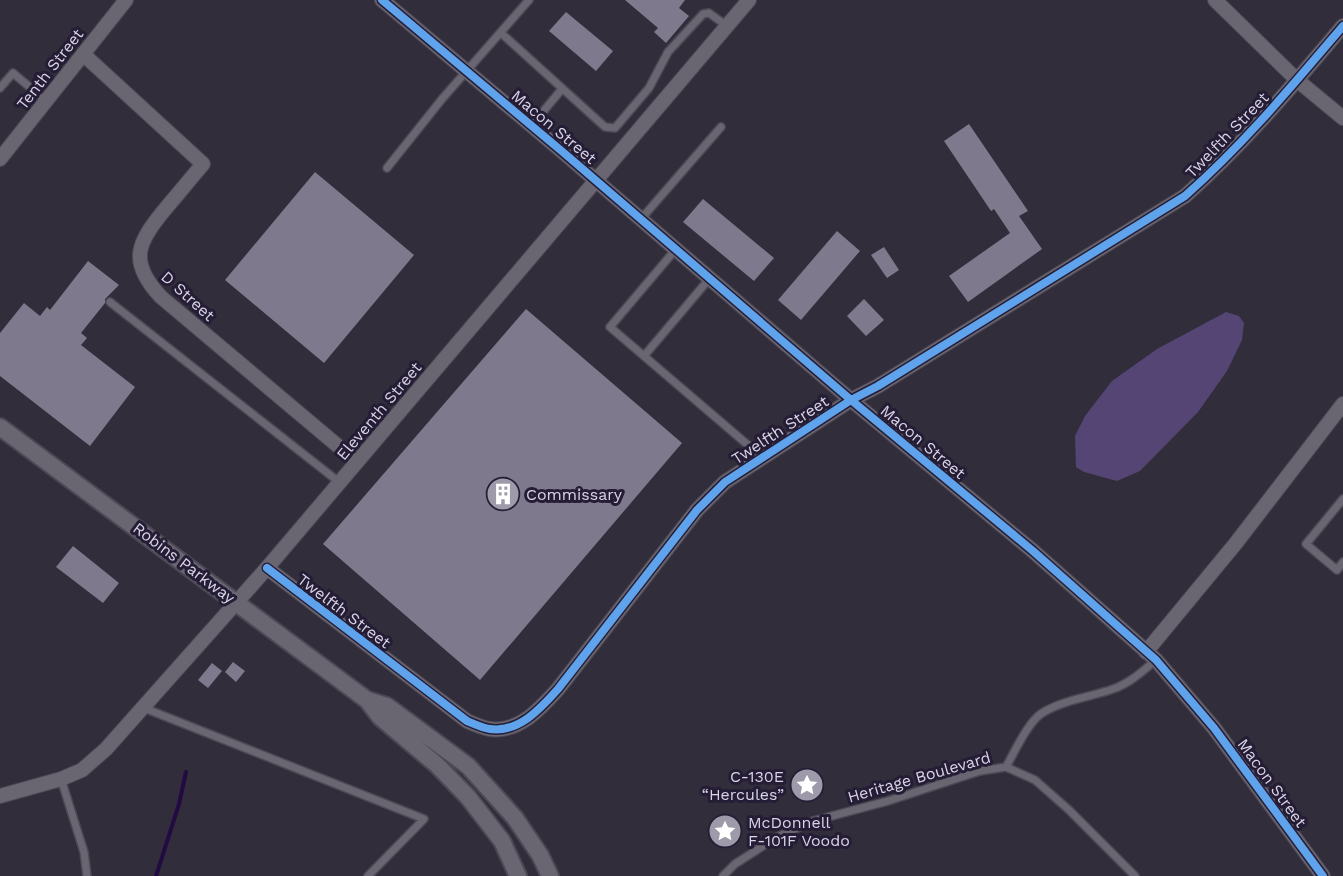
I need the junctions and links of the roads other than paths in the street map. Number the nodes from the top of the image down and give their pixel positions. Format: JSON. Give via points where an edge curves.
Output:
{"nodes":[{"id":1,"x":126,"y":0,"type":"edge"},
{"id":2,"x":382,"y":0,"type":"edge"},
{"id":3,"x":529,"y":0,"type":"edge"},
{"id":4,"x":749,"y":0,"type":"edge"},
{"id":5,"x":1215,"y":0,"type":"edge"},
{"id":6,"x":727,"y":26,"type":"junction"},
{"id":7,"x":1343,"y":26,"type":"edge"},
{"id":8,"x":501,"y":33,"type":"junction"},
{"id":9,"x":83,"y":54,"type":"junction"},
{"id":10,"x":467,"y":72,"type":"junction"},
{"id":11,"x":1297,"y":80,"type":"junction"},
{"id":12,"x":0,"y":88,"type":"edge"},
{"id":13,"x":562,"y":89,"type":"junction"},
{"id":14,"x":46,"y":101,"type":"junction"},
{"id":15,"x":1343,"y":118,"type":"edge"},
{"id":16,"x":531,"y":126,"type":"junction"},
{"id":17,"x":721,"y":127,"type":"dead end"},
{"id":18,"x":0,"y":159,"type":"edge"},
{"id":19,"x":387,"y":168,"type":"dead end"},
{"id":20,"x":596,"y":180,"type":"junction"},
{"id":21,"x":641,"y":219,"type":"junction"},
{"id":22,"x":676,"y":249,"type":"junction"},
{"id":23,"x":710,"y":278,"type":"junction"},
{"id":24,"x":110,"y":302,"type":"dead end"},
{"id":25,"x":644,"y":356,"type":"junction"},
{"id":26,"x":851,"y":400,"type":"junction"},
{"id":27,"x":1343,"y":404,"type":"edge"},
{"id":28,"x":0,"y":427,"type":"edge"},
{"id":29,"x":762,"y":457,"type":"junction"},
{"id":30,"x":357,"y":462,"type":"junction"},
{"id":31,"x":339,"y":483,"type":"junction"},
{"id":32,"x":1343,"y":499,"type":"edge"},
{"id":33,"x":1343,"y":562,"type":"edge"},
{"id":34,"x":267,"y":568,"type":"junction"},
{"id":35,"x":1340,"y":573,"type":"edge"},
{"id":36,"x":236,"y":602,"type":"junction"},
{"id":37,"x":1151,"y":656,"type":"junction"},
{"id":38,"x":367,"y":700,"type":"junction"},
{"id":39,"x":144,"y":708,"type":"junction"},
{"id":40,"x":1006,"y":767,"type":"junction"},
{"id":41,"x":476,"y":774,"type":"junction"},
{"id":42,"x":62,"y":779,"type":"junction"},
{"id":43,"x":459,"y":787,"type":"junction"},
{"id":44,"x":0,"y":796,"type":"edge"},
{"id":45,"x":540,"y":855,"type":"junction"},
{"id":46,"x":516,"y":871,"type":"edge"},
{"id":47,"x":87,"y":876,"type":"edge"},
{"id":48,"x":368,"y":876,"type":"edge"},
{"id":49,"x":550,"y":876,"type":"edge"},
{"id":50,"x":723,"y":876,"type":"edge"},
{"id":51,"x":1135,"y":876,"type":"edge"},
{"id":52,"x":1323,"y":876,"type":"edge"}],
"edges":[{"from":1,"to":9,"type":"street","name":"Tenth Street"},
{"from":2,"to":10,"type":"street","name":"Macon Street"},
{"from":3,"to":8,"type":"lane"},
{"from":4,"to":6,"type":"street","name":"Eleventh Street"},
{"from":5,"to":11,"type":"street"},
{"from":6,"to":13,"type":"lane","via":[[709,13],[703,14],[668,52],[649,88],[615,128],[605,127]]},
{"from":6,"to":20,"type":"street","name":"Eleventh Street"},
{"from":7,"to":11,"type":"street","name":"Twelfth Street"},
{"from":8,"to":10,"type":"lane"},
{"from":8,"to":13,"type":"lane"},
{"from":9,"to":14,"type":"street","name":"Tenth Street"},
{"from":9,"to":30,"type":"street","name":"D Street","via":[[203,164],[141,244],[140,264],[147,282]]},
{"from":10,"to":16,"type":"street","name":"Macon Street"},
{"from":10,"to":19,"type":"lane"},
{"from":11,"to":15,"type":"street"},
{"from":11,"to":26,"type":"street","name":"Twelfth Street","via":[[1222,164],[1185,196]]},
{"from":12,"to":14,"type":"lane","via":[[13,74]]},
{"from":13,"to":16,"type":"lane"},
{"from":14,"to":18,"type":"street","name":"Tenth Street"},
{"from":16,"to":20,"type":"street","name":"Macon Street"},
{"from":17,"to":21,"type":"lane"},
{"from":20,"to":21,"type":"street","name":"Macon Street"},
{"from":20,"to":30,"type":"street","name":"Eleventh Street"},
{"from":21,"to":22,"type":"street","name":"Macon Street"},
{"from":22,"to":23,"type":"street","name":"Macon Street"},
{"from":22,"to":25,"type":"lane","via":[[610,327]]},
{"from":23,"to":25,"type":"lane"},
{"from":23,"to":26,"type":"street","name":"Macon Street"},
{"from":24,"to":31,"type":"lane"},
{"from":25,"to":29,"type":"lane"},
{"from":26,"to":29,"type":"street","name":"Twelfth Street"},
{"from":26,"to":37,"type":"street","name":"Macon Street","via":[[1033,551]]},
{"from":27,"to":37,"type":"street"},
{"from":28,"to":36,"type":"street","name":"Robins Parkway"},
{"from":29,"to":34,"type":"street","name":"Twelfth Street","via":[[725,482],[697,510],[558,689],[527,719],[511,727],[490,729],[467,721]]},
{"from":30,"to":31,"type":"street","name":"Eleventh Street"},
{"from":31,"to":34,"type":"street","name":"Eleventh Street"},
{"from":32,"to":35,"type":"lane","via":[[1306,544]]},
{"from":33,"to":35,"type":"lane"},
{"from":34,"to":36,"type":"street","name":"Eleventh Street"},
{"from":36,"to":38,"type":"street","name":"Robins Parkway"},
{"from":36,"to":39,"type":"street","name":"Eleventh Street"},
{"from":37,"to":40,"type":"lane","via":[[1137,676],[1115,688],[1041,714]]},
{"from":37,"to":52,"type":"street","name":"Macon Street","via":[[1214,728]]},
{"from":38,"to":41,"type":"street","name":"Robins Parkway","via":[[387,706]]},
{"from":38,"to":43,"type":"street","name":"Robins Parkway","via":[[380,717]]},
{"from":39,"to":42,"type":"street","name":"Eleventh Street","via":[[82,770]]},
{"from":39,"to":48,"type":"lane","via":[[424,819]]},
{"from":40,"to":50,"type":"lane","name":"Heritage Boulevard","via":[[980,771],[813,821],[777,837]]},
{"from":40,"to":51,"type":"lane","name":"Heritage Boulevard","via":[[1035,780]]},
{"from":41,"to":43,"type":"street"},
{"from":41,"to":45,"type":"street","name":"Robins Parkway","via":[[515,818]]},
{"from":42,"to":44,"type":"street","name":"Eleventh Street"},
{"from":42,"to":47,"type":"lane","via":[[84,852]]},
{"from":43,"to":46,"type":"street","name":"Robins Parkway","via":[[502,841]]},
{"from":45,"to":46,"type":"street"},
{"from":45,"to":49,"type":"street","name":"Robins Parkway"}]}
